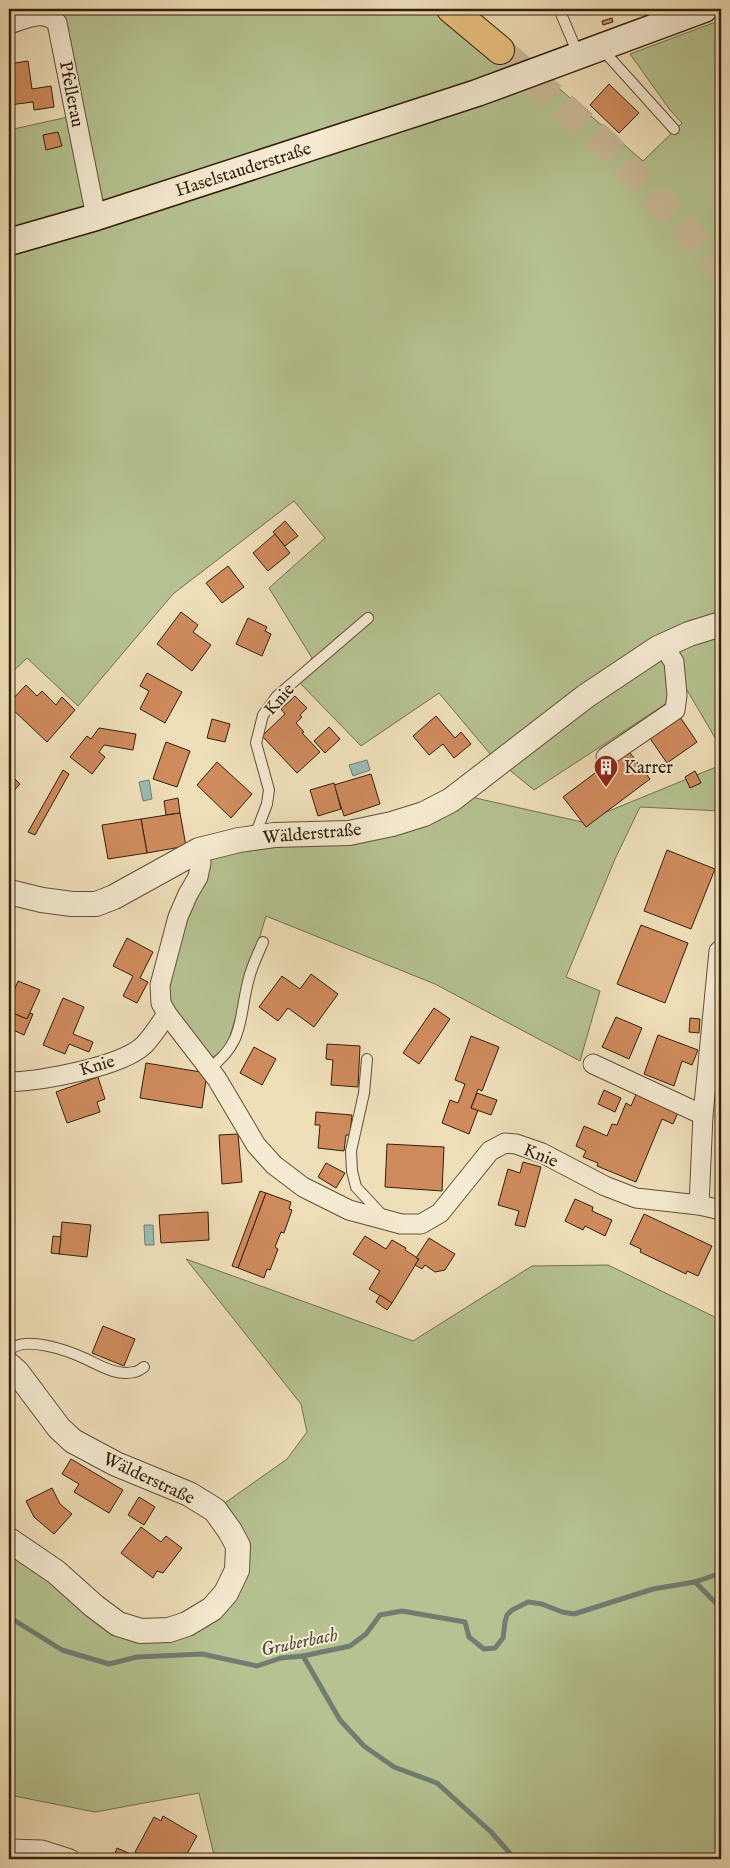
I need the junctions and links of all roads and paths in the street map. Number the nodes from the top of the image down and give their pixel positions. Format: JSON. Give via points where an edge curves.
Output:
{"nodes":[{"id":1,"x":451,"y":9,"type":"edge"},
{"id":2,"x":559,"y":9,"type":"edge"},
{"id":3,"x":704,"y":9,"type":"edge"},
{"id":4,"x":9,"y":24,"type":"edge"},
{"id":5,"x":500,"y":50,"type":"tunnel mouth"},
{"id":6,"x":589,"y":51,"type":"junction"},
{"id":7,"x":674,"y":130,"type":"dead end"},
{"id":8,"x":96,"y":216,"type":"junction"},
{"id":9,"x":9,"y":242,"type":"edge"},
{"id":10,"x":368,"y":618,"type":"dead end"},
{"id":11,"x":721,"y":624,"type":"edge"},
{"id":12,"x":663,"y":646,"type":"junction"},
{"id":13,"x":606,"y":757,"type":"dead end"},
{"id":14,"x":254,"y":838,"type":"junction"},
{"id":15,"x":199,"y":850,"type":"junction"},
{"id":16,"x":9,"y":892,"type":"edge"},
{"id":17,"x":263,"y":942,"type":"dead end"},
{"id":18,"x":721,"y":952,"type":"edge"},
{"id":19,"x":167,"y":1014,"type":"junction"},
{"id":20,"x":367,"y":1059,"type":"dead end"},
{"id":21,"x":593,"y":1064,"type":"dead end"},
{"id":22,"x":209,"y":1069,"type":"junction"},
{"id":23,"x":9,"y":1082,"type":"edge"},
{"id":24,"x":704,"y":1115,"type":"junction"},
{"id":25,"x":699,"y":1205,"type":"junction"},
{"id":26,"x":721,"y":1210,"type":"edge"},
{"id":27,"x":387,"y":1221,"type":"junction"},
{"id":28,"x":9,"y":1351,"type":"edge"},
{"id":29,"x":9,"y":1365,"type":"edge"},
{"id":30,"x":144,"y":1367,"type":"dead end"},
{"id":31,"x":9,"y":1540,"type":"edge"},
{"id":32,"x":9,"y":1849,"type":"edge"},
{"id":33,"x":70,"y":1859,"type":"edge"}],
"edges":[{"from":1,"to":5,"type":"main road"},
{"from":2,"to":6,"type":"lane"},
{"from":3,"to":6,"type":"main road","name":"Haselstauderstraße"},
{"from":4,"to":8,"type":"street","name":"Pfellerau","via":[[41,15],[50,17],[57,24]]},
{"from":6,"to":7,"type":"lane"},
{"from":6,"to":8,"type":"main road","name":"Haselstauderstraße","via":[[477,93]]},
{"from":8,"to":9,"type":"main road","name":"Haselstauderstraße"},
{"from":10,"to":14,"type":"lane","name":"Knie","via":[[277,696],[263,715],[256,743],[269,790]]},
{"from":11,"to":12,"type":"street","name":"Wälderstraße"},
{"from":12,"to":13,"type":"street","via":[[674,662],[675,710]]},
{"from":12,"to":14,"type":"street","name":"Wälderstraße","via":[[586,696],[451,800],[424,814],[349,833]]},
{"from":14,"to":15,"type":"street","name":"Wälderstraße"},
{"from":15,"to":16,"type":"street","name":"Wälderstraße","via":[[96,904],[42,900]]},
{"from":15,"to":19,"type":"street","name":"Knie","via":[[198,877],[178,917],[160,984],[161,1003]]},
{"from":17,"to":22,"type":"lane","via":[[248,979],[237,1034],[226,1054]]},
{"from":18,"to":24,"type":"street","via":[[718,950]]},
{"from":19,"to":22,"type":"street","name":"Knie"},
{"from":19,"to":23,"type":"street","name":"Knie","via":[[144,1044],[116,1062]]},
{"from":20,"to":27,"type":"lane","via":[[364,1093],[351,1151],[352,1171],[356,1187]]},
{"from":21,"to":24,"type":"street"},
{"from":22,"to":27,"type":"street","name":"Knie","via":[[243,1126],[274,1165],[304,1186],[349,1210]]},
{"from":24,"to":25,"type":"street"},
{"from":25,"to":26,"type":"street","name":"Knie"},
{"from":25,"to":27,"type":"street","name":"Knie","via":[[636,1198],[605,1186],[542,1153],[505,1143],[490,1151],[440,1213],[421,1224]]},
{"from":28,"to":30,"type":"lane","via":[[24,1343],[61,1350],[120,1373]]},
{"from":29,"to":31,"type":"street","name":"Wälderstraße","via":[[73,1441],[116,1464],[189,1494],[215,1510],[238,1546],[237,1570],[226,1593],[212,1609],[187,1624],[169,1630],[141,1631],[118,1624],[56,1572]]},
{"from":32,"to":33,"type":"street","via":[[42,1850]]}]}
